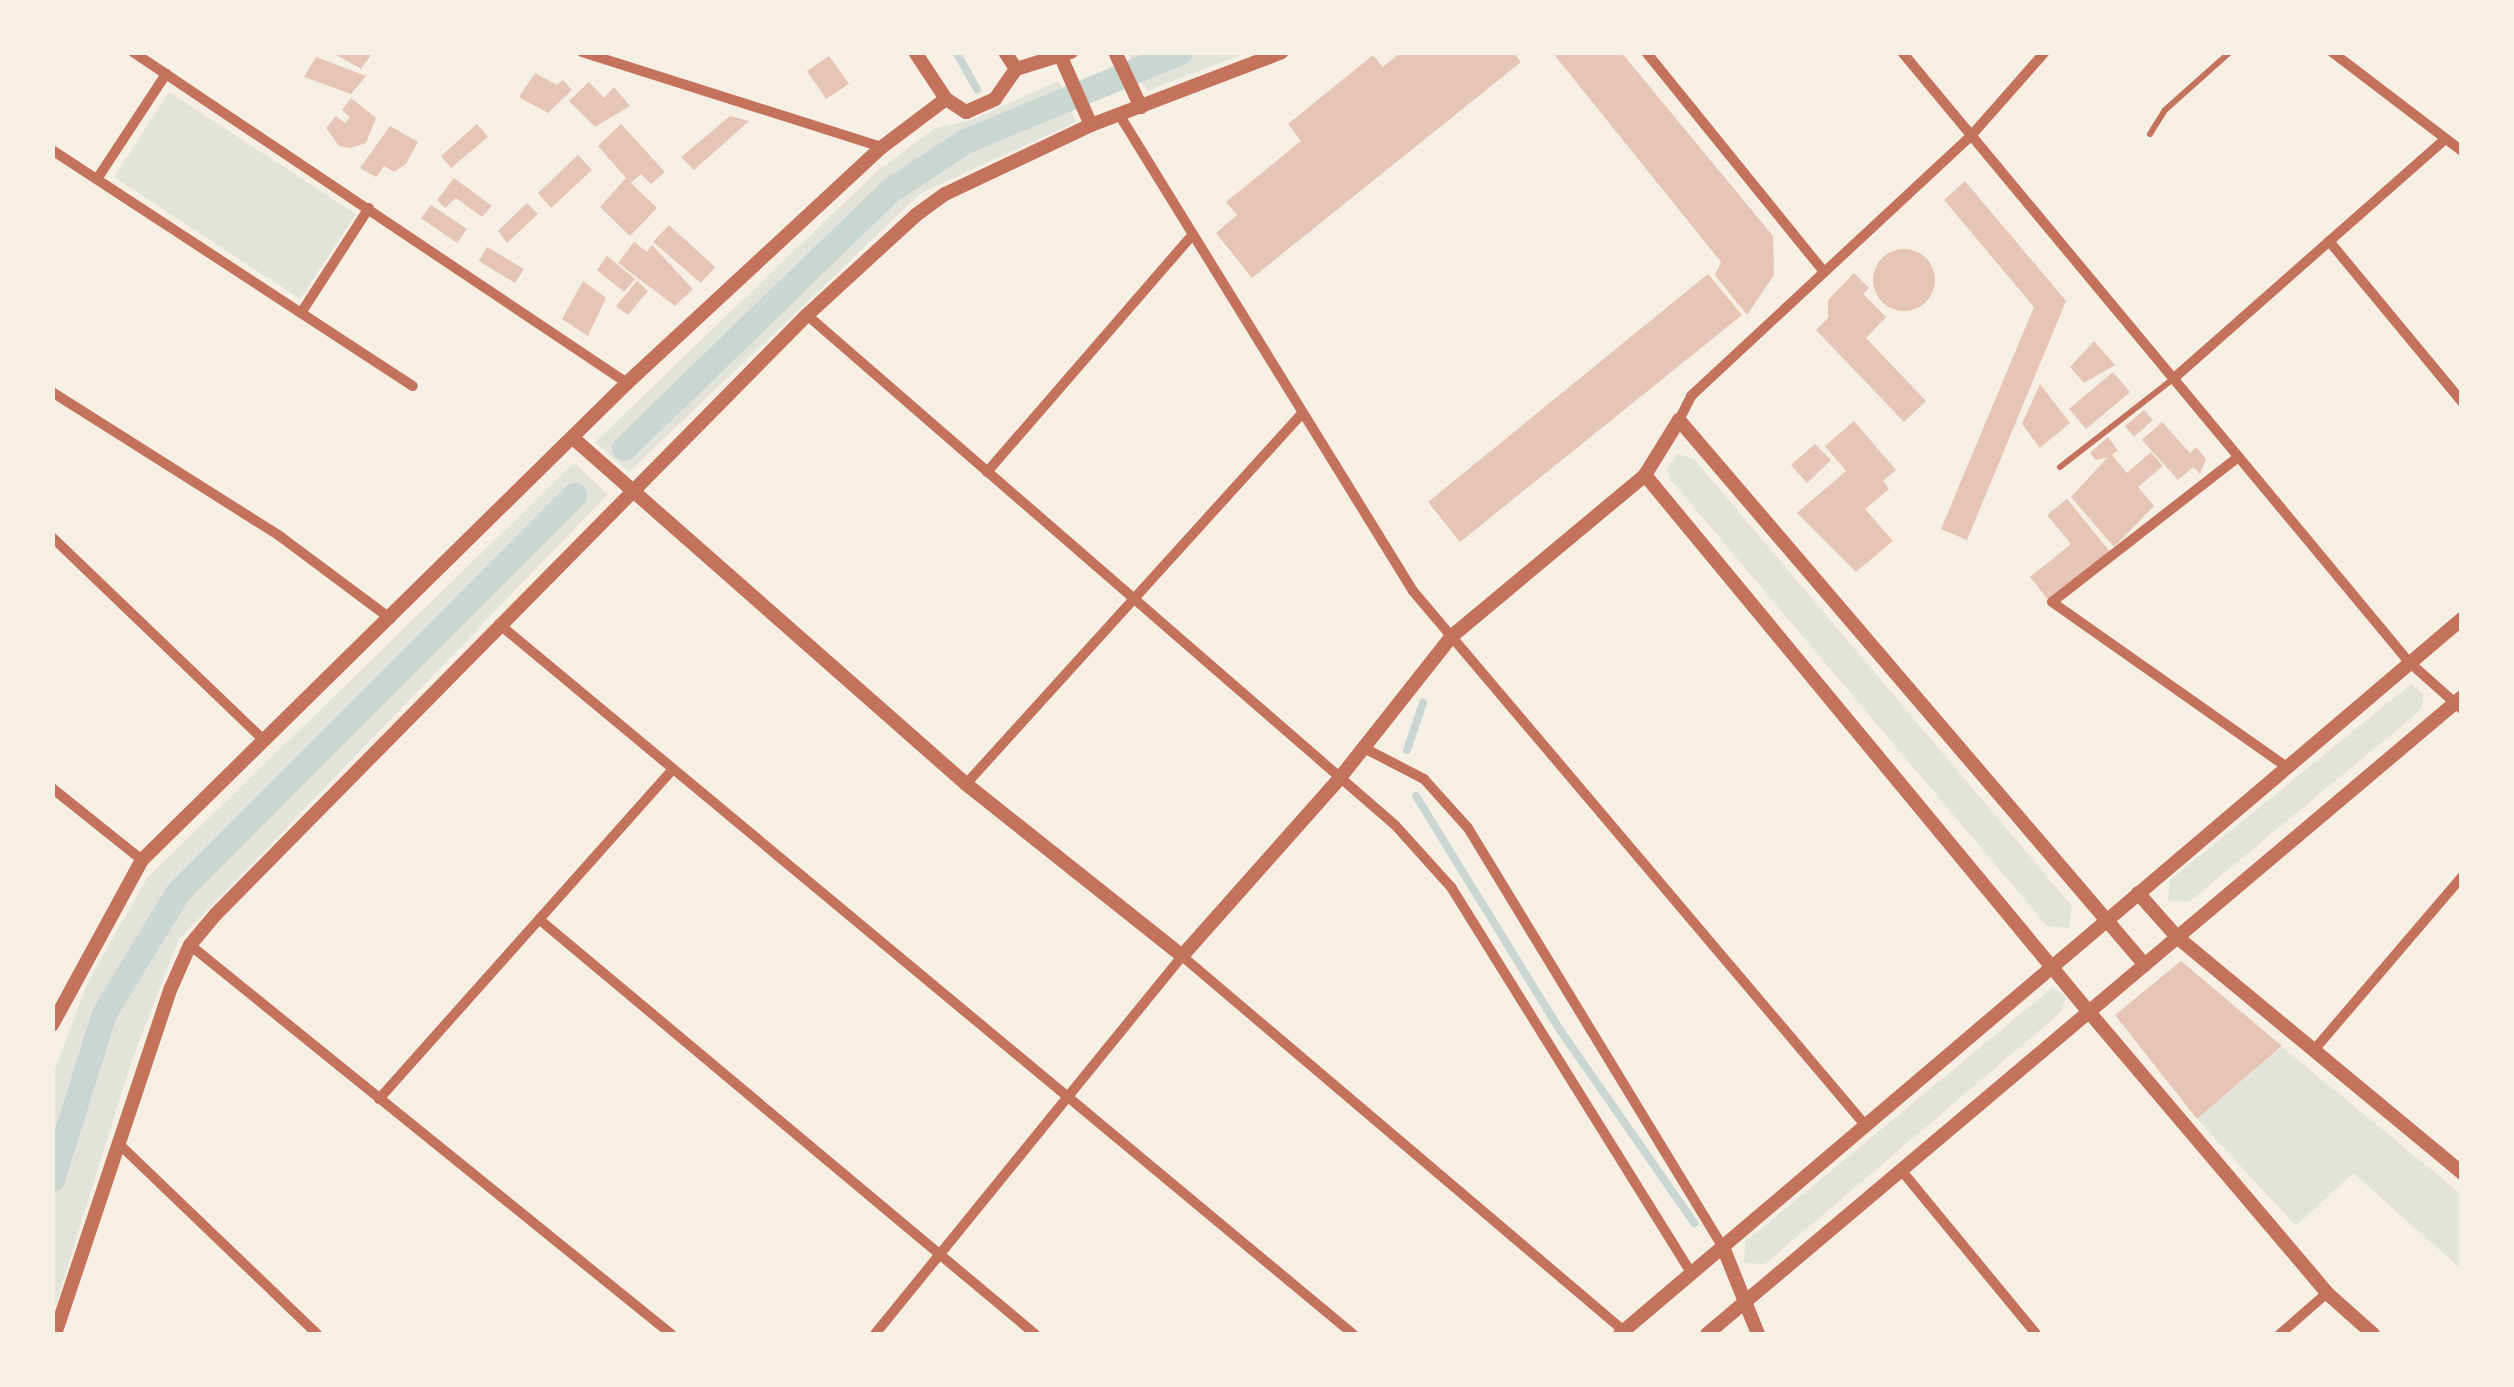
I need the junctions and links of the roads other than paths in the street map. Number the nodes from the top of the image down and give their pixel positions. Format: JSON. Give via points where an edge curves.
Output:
{"nodes":[{"id":1,"x":133,"y":52,"type":"edge"},
{"id":2,"x":582,"y":52,"type":"edge"},
{"id":3,"x":916,"y":52,"type":"edge"},
{"id":4,"x":1005,"y":52,"type":"edge"},
{"id":5,"x":1282,"y":52,"type":"edge"},
{"id":6,"x":1646,"y":52,"type":"edge"},
{"id":7,"x":1902,"y":52,"type":"edge"},
{"id":8,"x":2045,"y":52,"type":"edge"},
{"id":9,"x":2230,"y":52,"type":"edge"},
{"id":10,"x":2332,"y":52,"type":"edge"},
{"id":11,"x":1066,"y":54,"type":"edge"},
{"id":12,"x":1118,"y":58,"type":"edge"},
{"id":13,"x":1016,"y":69,"type":"junction"},
{"id":14,"x":166,"y":74,"type":"junction"},
{"id":15,"x":946,"y":100,"type":"junction"},
{"id":16,"x":1141,"y":107,"type":"junction"},
{"id":17,"x":1120,"y":116,"type":"junction"},
{"id":18,"x":1091,"y":126,"type":"junction"},
{"id":19,"x":2150,"y":134,"type":"dead end"},
{"id":20,"x":1970,"y":137,"type":"junction"},
{"id":21,"x":2445,"y":138,"type":"junction"},
{"id":22,"x":882,"y":147,"type":"junction"},
{"id":23,"x":52,"y":150,"type":"edge"},
{"id":24,"x":2462,"y":151,"type":"edge"},
{"id":25,"x":97,"y":179,"type":"junction"},
{"id":26,"x":369,"y":208,"type":"junction"},
{"id":27,"x":1192,"y":235,"type":"junction"},
{"id":28,"x":2329,"y":241,"type":"junction"},
{"id":29,"x":1824,"y":272,"type":"junction"},
{"id":30,"x":302,"y":313,"type":"junction"},
{"id":31,"x":807,"y":315,"type":"junction"},
{"id":32,"x":2172,"y":379,"type":"junction"},
{"id":33,"x":628,"y":383,"type":"junction"},
{"id":34,"x":413,"y":386,"type":"dead end"},
{"id":35,"x":52,"y":392,"type":"edge"},
{"id":36,"x":2462,"y":402,"type":"edge"},
{"id":37,"x":1302,"y":414,"type":"junction"},
{"id":38,"x":1678,"y":420,"type":"junction"},
{"id":39,"x":573,"y":438,"type":"junction"},
{"id":40,"x":2237,"y":458,"type":"junction"},
{"id":41,"x":2060,"y":467,"type":"dead end"},
{"id":42,"x":988,"y":472,"type":"junction"},
{"id":43,"x":1645,"y":475,"type":"junction"},
{"id":44,"x":630,"y":492,"type":"junction"},
{"id":45,"x":52,"y":537,"type":"edge"},
{"id":46,"x":1133,"y":600,"type":"junction"},
{"id":47,"x":392,"y":619,"type":"junction"},
{"id":48,"x":2462,"y":619,"type":"edge"},
{"id":49,"x":499,"y":624,"type":"junction"},
{"id":50,"x":1452,"y":636,"type":"junction"},
{"id":51,"x":2410,"y":662,"type":"junction"},
{"id":52,"x":2460,"y":703,"type":"edge"},
{"id":53,"x":266,"y":741,"type":"junction"},
{"id":54,"x":1364,"y":748,"type":"junction"},
{"id":55,"x":2288,"y":767,"type":"junction"},
{"id":56,"x":673,"y":770,"type":"junction"},
{"id":57,"x":1339,"y":779,"type":"junction"},
{"id":58,"x":966,"y":784,"type":"junction"},
{"id":59,"x":52,"y":788,"type":"edge"},
{"id":60,"x":142,"y":860,"type":"junction"},
{"id":61,"x":2462,"y":876,"type":"edge"},
{"id":62,"x":2452,"y":889,"type":"junction"},
{"id":63,"x":2138,"y":892,"type":"junction"},
{"id":64,"x":2462,"y":897,"type":"edge"},
{"id":65,"x":540,"y":920,"type":"junction"},
{"id":66,"x":2105,"y":920,"type":"junction"},
{"id":67,"x":2177,"y":937,"type":"junction"},
{"id":68,"x":190,"y":945,"type":"junction"},
{"id":69,"x":1182,"y":956,"type":"junction"},
{"id":70,"x":2054,"y":963,"type":"junction"},
{"id":71,"x":2145,"y":965,"type":"junction"},
{"id":72,"x":2089,"y":1012,"type":"junction"},
{"id":73,"x":52,"y":1025,"type":"edge"},
{"id":74,"x":2314,"y":1050,"type":"junction"},
{"id":75,"x":1063,"y":1097,"type":"junction"},
{"id":76,"x":379,"y":1098,"type":"junction"},
{"id":77,"x":1866,"y":1126,"type":"junction"},
{"id":78,"x":118,"y":1143,"type":"junction"},
{"id":79,"x":1901,"y":1170,"type":"junction"},
{"id":80,"x":2462,"y":1172,"type":"edge"},
{"id":81,"x":1723,"y":1247,"type":"junction"},
{"id":82,"x":940,"y":1256,"type":"junction"},
{"id":83,"x":1692,"y":1274,"type":"junction"},
{"id":84,"x":2327,"y":1293,"type":"junction"},
{"id":85,"x":1748,"y":1298,"type":"junction"},
{"id":86,"x":1624,"y":1333,"type":"edge"},
{"id":87,"x":54,"y":1334,"type":"edge"},
{"id":88,"x":317,"y":1334,"type":"edge"},
{"id":89,"x":671,"y":1334,"type":"edge"},
{"id":90,"x":875,"y":1334,"type":"edge"},
{"id":91,"x":1035,"y":1334,"type":"edge"},
{"id":92,"x":1354,"y":1334,"type":"edge"},
{"id":93,"x":1707,"y":1334,"type":"edge"},
{"id":94,"x":1758,"y":1334,"type":"edge"},
{"id":95,"x":2036,"y":1334,"type":"edge"},
{"id":96,"x":2280,"y":1334,"type":"edge"},
{"id":97,"x":2373,"y":1334,"type":"edge"}],
"edges":[{"from":1,"to":14,"type":"street"},
{"from":2,"to":22,"type":"street"},
{"from":3,"to":15,"type":"street"},
{"from":4,"to":13,"type":"street"},
{"from":5,"to":16,"type":"street"},
{"from":6,"to":29,"type":"street"},
{"from":7,"to":20,"type":"street"},
{"from":8,"to":20,"type":"street"},
{"from":9,"to":19,"type":"lane","via":[[2165,110]]},
{"from":10,"to":21,"type":"street"},
{"from":11,"to":13,"type":"street"},
{"from":11,"to":18,"type":"street"},
{"from":12,"to":16,"type":"street"},
{"from":13,"to":15,"type":"street","via":[[996,99],[966,112]]},
{"from":14,"to":25,"type":"street"},
{"from":14,"to":26,"type":"street"},
{"from":15,"to":22,"type":"street"},
{"from":16,"to":17,"type":"street"},
{"from":17,"to":18,"type":"street"},
{"from":17,"to":27,"type":"street"},
{"from":18,"to":31,"type":"street","via":[[944,194]]},
{"from":20,"to":29,"type":"street"},
{"from":20,"to":32,"type":"street"},
{"from":21,"to":24,"type":"street"},
{"from":21,"to":28,"type":"street"},
{"from":22,"to":33,"type":"street"},
{"from":23,"to":25,"type":"street"},
{"from":25,"to":30,"type":"street"},
{"from":26,"to":30,"type":"street"},
{"from":26,"to":33,"type":"street"},
{"from":27,"to":37,"type":"street"},
{"from":27,"to":42,"type":"street"},
{"from":28,"to":32,"type":"street"},
{"from":28,"to":36,"type":"street"},
{"from":29,"to":38,"type":"street","via":[[1691,396]]},
{"from":30,"to":34,"type":"street"},
{"from":31,"to":42,"type":"street"},
{"from":31,"to":44,"type":"street"},
{"from":32,"to":40,"type":"street"},
{"from":32,"to":41,"type":"lane"},
{"from":33,"to":39,"type":"street"},
{"from":35,"to":47,"type":"street","via":[[281,536]]},
{"from":37,"to":46,"type":"street"},
{"from":37,"to":50,"type":"street","via":[[1414,592]]},
{"from":38,"to":43,"type":"street"},
{"from":38,"to":66,"type":"street"},
{"from":39,"to":44,"type":"street"},
{"from":39,"to":47,"type":"street"},
{"from":40,"to":51,"type":"street"},
{"from":40,"to":55,"type":"street","via":[[2052,602]]},
{"from":42,"to":46,"type":"street"},
{"from":43,"to":50,"type":"street"},
{"from":43,"to":70,"type":"street"},
{"from":44,"to":49,"type":"street"},
{"from":44,"to":58,"type":"street"},
{"from":45,"to":53,"type":"street"},
{"from":46,"to":57,"type":"street"},
{"from":46,"to":58,"type":"street"},
{"from":47,"to":53,"type":"street"},
{"from":48,"to":51,"type":"street"},
{"from":49,"to":56,"type":"street"},
{"from":49,"to":68,"type":"street"},
{"from":50,"to":54,"type":"street"},
{"from":50,"to":77,"type":"street"},
{"from":51,"to":52,"type":"street"},
{"from":51,"to":55,"type":"street"},
{"from":52,"to":67,"type":"street"},
{"from":53,"to":60,"type":"street"},
{"from":54,"to":57,"type":"street"},
{"from":54,"to":81,"type":"street","via":[[1424,779],[1468,828]]},
{"from":55,"to":63,"type":"street"},
{"from":56,"to":65,"type":"street"},
{"from":56,"to":75,"type":"street"},
{"from":57,"to":69,"type":"street"},
{"from":57,"to":83,"type":"street","via":[[1395,826],[1450,887]]},
{"from":58,"to":69,"type":"street"},
{"from":59,"to":60,"type":"street"},
{"from":60,"to":73,"type":"street"},
{"from":61,"to":62,"type":"street"},
{"from":62,"to":64,"type":"street"},
{"from":62,"to":74,"type":"street"},
{"from":63,"to":66,"type":"street"},
{"from":63,"to":67,"type":"street"},
{"from":65,"to":76,"type":"street"},
{"from":65,"to":82,"type":"street"},
{"from":66,"to":70,"type":"street"},
{"from":66,"to":71,"type":"street"},
{"from":67,"to":71,"type":"street"},
{"from":67,"to":74,"type":"street"},
{"from":68,"to":76,"type":"street"},
{"from":68,"to":78,"type":"street"},
{"from":69,"to":75,"type":"street"},
{"from":69,"to":86,"type":"street"},
{"from":70,"to":72,"type":"street"},
{"from":70,"to":77,"type":"street"},
{"from":71,"to":72,"type":"street"},
{"from":72,"to":79,"type":"street"},
{"from":72,"to":84,"type":"street"},
{"from":74,"to":80,"type":"street"},
{"from":75,"to":82,"type":"street"},
{"from":75,"to":92,"type":"street"},
{"from":76,"to":89,"type":"street"},
{"from":77,"to":81,"type":"street"},
{"from":78,"to":87,"type":"street"},
{"from":78,"to":88,"type":"street"},
{"from":79,"to":85,"type":"street"},
{"from":79,"to":95,"type":"street"},
{"from":81,"to":83,"type":"street"},
{"from":81,"to":85,"type":"street"},
{"from":82,"to":90,"type":"street"},
{"from":82,"to":91,"type":"street"},
{"from":83,"to":86,"type":"street"},
{"from":84,"to":96,"type":"street"},
{"from":84,"to":97,"type":"street"},
{"from":85,"to":93,"type":"street"},
{"from":85,"to":94,"type":"street"}]}
